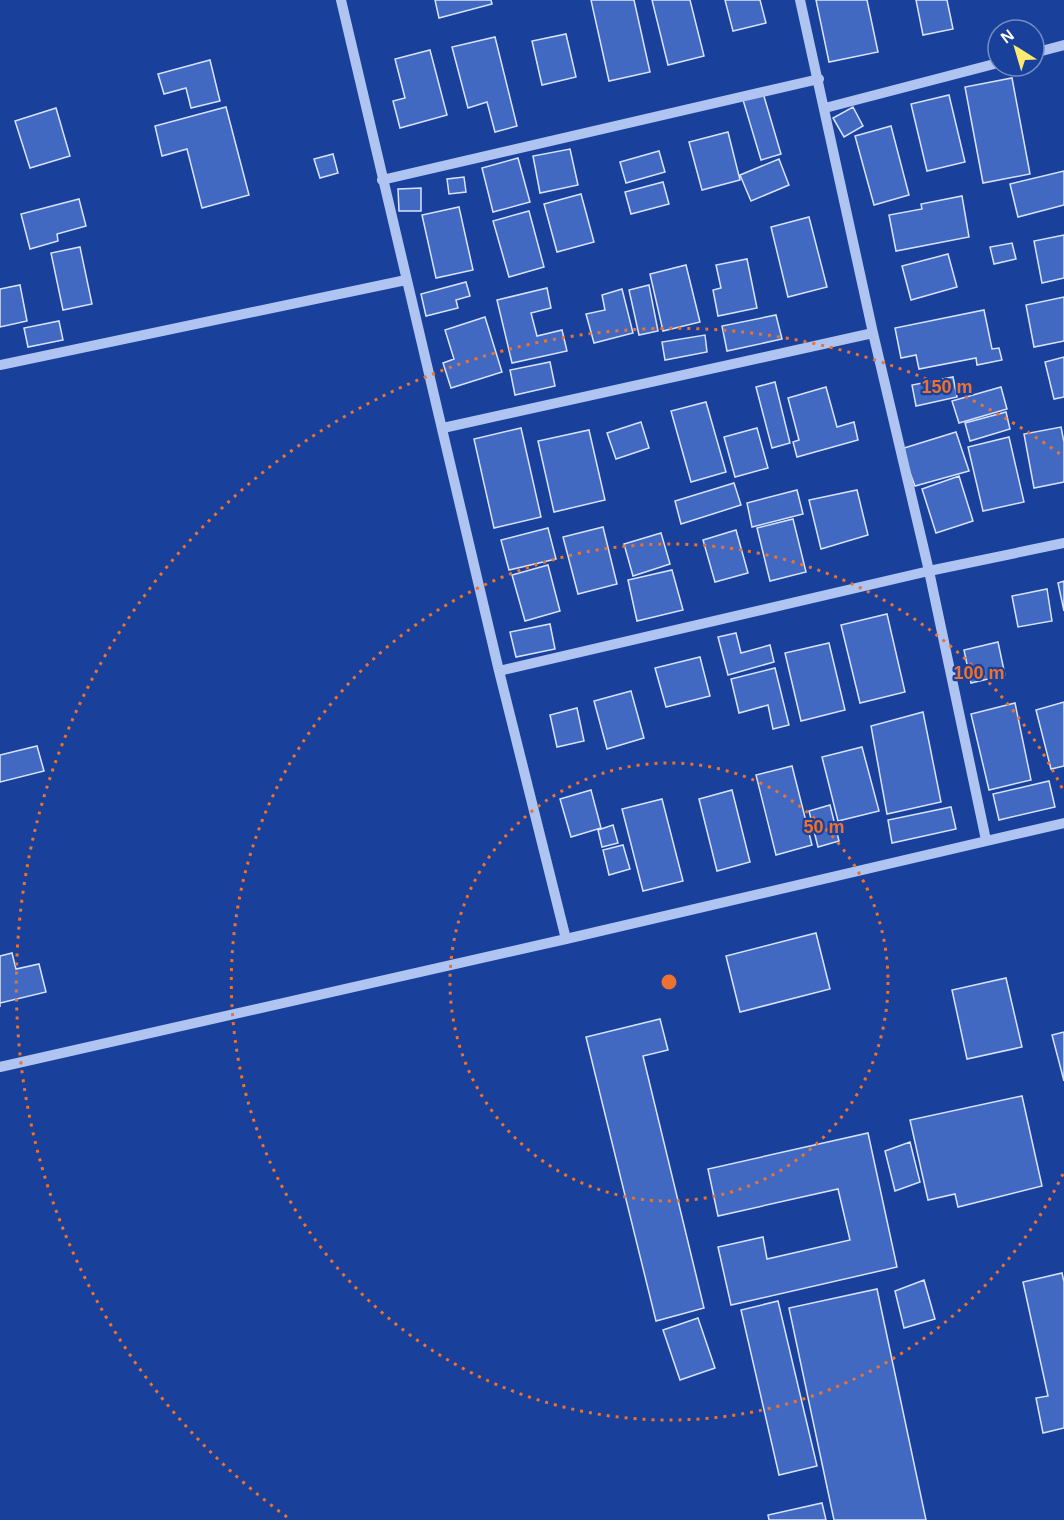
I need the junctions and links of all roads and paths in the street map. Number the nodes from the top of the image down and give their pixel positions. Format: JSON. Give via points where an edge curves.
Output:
{"nodes":[{"id":1,"x":341,"y":0,"type":"edge"},
{"id":2,"x":800,"y":0,"type":"edge"},
{"id":3,"x":1064,"y":45,"type":"edge"},
{"id":4,"x":1046,"y":50,"type":"edge"},
{"id":5,"x":986,"y":66,"type":"edge"},
{"id":6,"x":819,"y":79,"type":"junction"},
{"id":7,"x":825,"y":108,"type":"junction"},
{"id":8,"x":382,"y":180,"type":"junction"},
{"id":9,"x":406,"y":280,"type":"junction"},
{"id":10,"x":873,"y":333,"type":"junction"},
{"id":11,"x":0,"y":365,"type":"edge"},
{"id":12,"x":443,"y":428,"type":"junction"},
{"id":13,"x":1064,"y":543,"type":"edge"},
{"id":14,"x":929,"y":571,"type":"junction"},
{"id":15,"x":499,"y":671,"type":"junction"},
{"id":16,"x":1064,"y":823,"type":"edge"},
{"id":17,"x":986,"y":840,"type":"junction"},
{"id":18,"x":566,"y":939,"type":"junction"},
{"id":19,"x":0,"y":1066,"type":"edge"}],
"edges":[{"from":1,"to":8,"type":"street"},
{"from":2,"to":6,"type":"street"},
{"from":3,"to":4,"type":"street"},
{"from":5,"to":7,"type":"street"},
{"from":6,"to":7,"type":"street"},
{"from":6,"to":8,"type":"street"},
{"from":7,"to":10,"type":"street"},
{"from":8,"to":9,"type":"street"},
{"from":9,"to":11,"type":"street"},
{"from":9,"to":12,"type":"street"},
{"from":10,"to":12,"type":"street"},
{"from":10,"to":14,"type":"street"},
{"from":12,"to":15,"type":"street"},
{"from":13,"to":14,"type":"street"},
{"from":14,"to":15,"type":"street"},
{"from":14,"to":17,"type":"street"},
{"from":15,"to":18,"type":"street"},
{"from":16,"to":17,"type":"street"},
{"from":17,"to":18,"type":"street"},
{"from":18,"to":19,"type":"street"}]}
